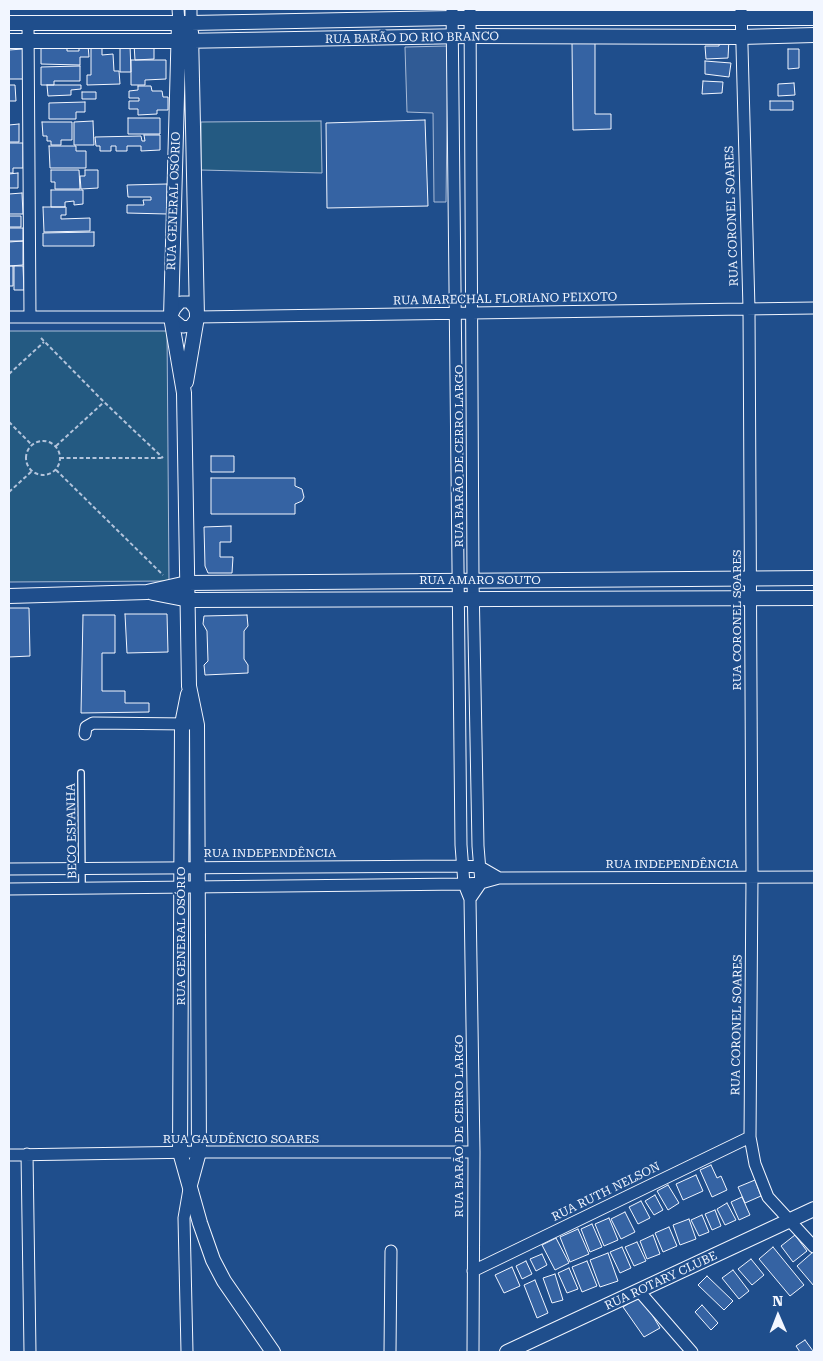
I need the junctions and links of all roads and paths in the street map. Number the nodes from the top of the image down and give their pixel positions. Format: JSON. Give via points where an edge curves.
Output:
{"nodes":[{"id":1,"x":452,"y":14,"type":"edge"},
{"id":2,"x":470,"y":14,"type":"edge"},
{"id":3,"x":741,"y":14,"type":"edge"},
{"id":4,"x":185,"y":16,"type":"edge"},
{"id":5,"x":814,"y":18,"type":"edge"},
{"id":6,"x":9,"y":23,"type":"edge"},
{"id":7,"x":28,"y":23,"type":"junction"},
{"id":8,"x":814,"y":35,"type":"edge"},
{"id":9,"x":469,"y":36,"type":"junction"},
{"id":10,"x":742,"y":37,"type":"junction"},
{"id":11,"x":453,"y":38,"type":"junction"},
{"id":12,"x":9,"y":41,"type":"edge"},
{"id":13,"x":29,"y":41,"type":"junction"},
{"id":14,"x":185,"y":41,"type":"junction"},
{"id":15,"x":470,"y":140,"type":"junction"},
{"id":16,"x":454,"y":141,"type":"junction"},
{"id":17,"x":471,"y":176,"type":"junction"},
{"id":18,"x":455,"y":177,"type":"junction"},
{"id":19,"x":814,"y":308,"type":"edge"},
{"id":20,"x":749,"y":309,"type":"junction"},
{"id":21,"x":457,"y":313,"type":"junction"},
{"id":22,"x":472,"y":313,"type":"junction"},
{"id":23,"x":9,"y":317,"type":"edge"},
{"id":24,"x":30,"y":317,"type":"junction"},
{"id":25,"x":171,"y":317,"type":"junction"},
{"id":26,"x":197,"y":317,"type":"junction"},
{"id":27,"x":41,"y":338,"type":"dead end"},
{"id":28,"x":45,"y":341,"type":"junction"},
{"id":29,"x":9,"y":374,"type":"edge"},
{"id":30,"x":184,"y":393,"type":"junction"},
{"id":31,"x":104,"y":402,"type":"junction"},
{"id":32,"x":457,"y":408,"type":"junction"},
{"id":33,"x":473,"y":408,"type":"junction"},
{"id":34,"x":9,"y":422,"type":"edge"},
{"id":35,"x":32,"y":445,"type":"junction"},
{"id":36,"x":56,"y":446,"type":"junction"},
{"id":37,"x":60,"y":458,"type":"junction"},
{"id":38,"x":32,"y":470,"type":"junction"},
{"id":39,"x":56,"y":470,"type":"junction"},
{"id":40,"x":9,"y":492,"type":"edge"},
{"id":41,"x":751,"y":578,"type":"junction"},
{"id":42,"x":814,"y":578,"type":"edge"},
{"id":43,"x":458,"y":580,"type":"junction"},
{"id":44,"x":473,"y":580,"type":"junction"},
{"id":45,"x":169,"y":581,"type":"dead end"},
{"id":46,"x":187,"y":583,"type":"junction"},
{"id":47,"x":147,"y":592,"type":"junction"},
{"id":48,"x":9,"y":596,"type":"edge"},
{"id":49,"x":814,"y":598,"type":"edge"},
{"id":50,"x":460,"y":599,"type":"junction"},
{"id":51,"x":474,"y":599,"type":"junction"},
{"id":52,"x":750,"y":599,"type":"junction"},
{"id":53,"x":189,"y":600,"type":"junction"},
{"id":54,"x":189,"y":686,"type":"junction"},
{"id":55,"x":476,"y":687,"type":"junction"},
{"id":56,"x":460,"y":688,"type":"junction"},
{"id":57,"x":182,"y":724,"type":"junction"},
{"id":58,"x":197,"y":725,"type":"junction"},
{"id":59,"x":85,"y":734,"type":"dead end"},
{"id":60,"x":81,"y":773,"type":"dead end"},
{"id":61,"x":461,"y":818,"type":"junction"},
{"id":62,"x":478,"y":818,"type":"junction"},
{"id":63,"x":463,"y":866,"type":"junction"},
{"id":64,"x":292,"y":867,"type":"junction"},
{"id":65,"x":480,"y":867,"type":"junction"},
{"id":66,"x":82,"y":868,"type":"junction"},
{"id":67,"x":181,"y":868,"type":"junction"},
{"id":68,"x":198,"y":868,"type":"junction"},
{"id":69,"x":9,"y":869,"type":"edge"},
{"id":70,"x":752,"y":877,"type":"junction"},
{"id":71,"x":814,"y":877,"type":"edge"},
{"id":72,"x":499,"y":878,"type":"junction"},
{"id":73,"x":481,"y":883,"type":"junction"},
{"id":74,"x":464,"y":884,"type":"junction"},
{"id":75,"x":292,"y":886,"type":"junction"},
{"id":76,"x":82,"y":888,"type":"junction"},
{"id":77,"x":181,"y":888,"type":"junction"},
{"id":78,"x":198,"y":888,"type":"junction"},
{"id":79,"x":9,"y":889,"type":"edge"},
{"id":80,"x":470,"y":899,"type":"junction"},
{"id":81,"x":198,"y":1062,"type":"junction"},
{"id":82,"x":181,"y":1064,"type":"junction"},
{"id":83,"x":750,"y":1137,"type":"junction"},
{"id":84,"x":180,"y":1152,"type":"junction"},
{"id":85,"x":199,"y":1152,"type":"junction"},
{"id":86,"x":474,"y":1152,"type":"junction"},
{"id":87,"x":27,"y":1154,"type":"junction"},
{"id":88,"x":9,"y":1155,"type":"edge"},
{"id":89,"x":190,"y":1185,"type":"junction"},
{"id":90,"x":814,"y":1208,"type":"edge"},
{"id":91,"x":789,"y":1220,"type":"junction"},
{"id":92,"x":814,"y":1247,"type":"edge"},
{"id":93,"x":391,"y":1251,"type":"dead end"},
{"id":94,"x":473,"y":1271,"type":"junction"},
{"id":95,"x":639,"y":1291,"type":"junction"},
{"id":96,"x":30,"y":1352,"type":"edge"},
{"id":97,"x":187,"y":1352,"type":"edge"},
{"id":98,"x":273,"y":1352,"type":"edge"},
{"id":99,"x":390,"y":1352,"type":"edge"},
{"id":100,"x":473,"y":1352,"type":"edge"},
{"id":101,"x":507,"y":1352,"type":"edge"},
{"id":102,"x":692,"y":1352,"type":"edge"}],
"edges":[{"from":1,"to":2,"type":"street","name":"RUA BARÃO DO RIO BRANCO"},
{"from":1,"to":4,"type":"street","name":"RUA BARÃO DO RIO BRANCO"},
{"from":1,"to":11,"type":"street","name":"RUA BARÃO DE CERRO LARGO"},
{"from":2,"to":3,"type":"street","name":"RUA BARÃO DO RIO BRANCO"},
{"from":2,"to":9,"type":"street","name":"RUA BARÃO DE CERRO LARGO"},
{"from":3,"to":5,"type":"street","name":"RUA BARÃO DO RIO BRANCO"},
{"from":3,"to":10,"type":"street","name":"RUA CORONEL SOARES"},
{"from":4,"to":7,"type":"street","name":"RUA BARÃO DO RIO BRANCO"},
{"from":4,"to":14,"type":"street","name":"RUA GENERAL OSÓRIO"},
{"from":6,"to":7,"type":"street","name":"RUA BARÃO DO RIO BRANCO"},
{"from":7,"to":13,"type":"street"},
{"from":8,"to":10,"type":"street","name":"RUA BARÃO DO RIO BRANCO"},
{"from":9,"to":10,"type":"street","name":"RUA BARÃO DO RIO BRANCO"},
{"from":9,"to":11,"type":"street","name":"RUA BARÃO DO RIO BRANCO"},
{"from":9,"to":15,"type":"street","name":"RUA BARÃO DE CERRO LARGO"},
{"from":10,"to":20,"type":"street","name":"RUA CORONEL SOARES"},
{"from":11,"to":14,"type":"street","name":"RUA BARÃO DO RIO BRANCO"},
{"from":11,"to":16,"type":"street","name":"RUA BARÃO DE CERRO LARGO"},
{"from":12,"to":13,"type":"street","name":"RUA BARÃO DO RIO BRANCO"},
{"from":13,"to":14,"type":"street","name":"RUA BARÃO DO RIO BRANCO"},
{"from":13,"to":24,"type":"street"},
{"from":14,"to":25,"type":"street","name":"RUA GENERAL OSÓRIO"},
{"from":14,"to":26,"type":"street","name":"RUA GENERAL OSÓRIO"},
{"from":15,"to":16,"type":"street"},
{"from":15,"to":17,"type":"street","name":"RUA BARÃO DE CERRO LARGO"},
{"from":16,"to":18,"type":"street","name":"RUA BARÃO DE CERRO LARGO"},
{"from":17,"to":18,"type":"street"},
{"from":17,"to":22,"type":"street","name":"RUA BARÃO DE CERRO LARGO"},
{"from":18,"to":21,"type":"street","name":"RUA BARÃO DE CERRO LARGO"},
{"from":19,"to":20,"type":"street","name":"RUA MARECHAL FLORIANO PEIXOTO"},
{"from":20,"to":22,"type":"street","name":"RUA MARECHAL FLORIANO PEIXOTO"},
{"from":20,"to":41,"type":"street","name":"RUA CORONEL SOARES"},
{"from":21,"to":22,"type":"street","name":"RUA MARECHAL FLORIANO PEIXOTO"},
{"from":21,"to":26,"type":"street","name":"RUA MARECHAL FLORIANO PEIXOTO"},
{"from":21,"to":32,"type":"street","name":"RUA BARÃO DE CERRO LARGO"},
{"from":22,"to":33,"type":"street","name":"RUA BARÃO DE CERRO LARGO"},
{"from":23,"to":24,"type":"street","name":"RUA MARECHAL FLORIANO PEIXOTO"},
{"from":24,"to":25,"type":"street","name":"RUA MARECHAL FLORIANO PEIXOTO"},
{"from":25,"to":26,"type":"street","name":"RUA MARECHAL FLORIANO PEIXOTO","via":[[183,327],[190,326]]},
{"from":25,"to":26,"type":"street","via":[[181,302],[189,302]]},
{"from":25,"to":30,"type":"street","name":"RUA GENERAL OSÓRIO"},
{"from":26,"to":30,"type":"street","name":"RUA GENERAL OSÓRIO"},
{"from":27,"to":28,"type":"path"},
{"from":28,"to":29,"type":"path"},
{"from":28,"to":31,"type":"path"},
{"from":30,"to":46,"type":"street","name":"RUA GENERAL OSÓRIO"},
{"from":31,"to":36,"type":"path"},
{"from":31,"to":37,"type":"path","via":[[162,458]]},
{"from":32,"to":33,"type":"street"},
{"from":32,"to":43,"type":"street","name":"RUA BARÃO DE CERRO LARGO"},
{"from":33,"to":44,"type":"street","name":"RUA BARÃO DE CERRO LARGO"},
{"from":34,"to":35,"type":"path"},
{"from":35,"to":36,"type":"path","via":[[41,440]]},
{"from":35,"to":38,"type":"path","via":[[26,455]]},
{"from":36,"to":37,"type":"path"},
{"from":37,"to":39,"type":"path"},
{"from":38,"to":39,"type":"path","via":[[41,475]]},
{"from":38,"to":40,"type":"path"},
{"from":39,"to":45,"type":"path"},
{"from":41,"to":42,"type":"street","name":"RUA AMARO SOUTO"},
{"from":41,"to":44,"type":"street","name":"RUA AMARO SOUTO"},
{"from":41,"to":52,"type":"street","name":"RUA CORONEL SOARES"},
{"from":43,"to":44,"type":"street","name":"RUA AMARO SOUTO"},
{"from":43,"to":46,"type":"street","name":"RUA AMARO SOUTO"},
{"from":43,"to":50,"type":"street","name":"RUA BARÃO DE CERRO LARGO"},
{"from":44,"to":51,"type":"street","name":"RUA BARÃO DE CERRO LARGO"},
{"from":46,"to":47,"type":"street","name":"RUA AMARO SOUTO"},
{"from":46,"to":53,"type":"street","name":"RUA GENERAL OSÓRIO"},
{"from":47,"to":48,"type":"street","name":"RUA AMARO SOUTO"},
{"from":47,"to":53,"type":"street","name":"RUA AMARO SOUTO"},
{"from":49,"to":52,"type":"street","name":"RUA AMARO SOUTO"},
{"from":50,"to":51,"type":"street","name":"RUA AMARO SOUTO"},
{"from":50,"to":53,"type":"street","name":"RUA AMARO SOUTO"},
{"from":50,"to":56,"type":"street","name":"RUA BARÃO DE CERRO LARGO"},
{"from":51,"to":52,"type":"street","name":"RUA AMARO SOUTO"},
{"from":51,"to":55,"type":"street","name":"RUA BARÃO DE CERRO LARGO"},
{"from":52,"to":70,"type":"street","name":"RUA CORONEL SOARES"},
{"from":53,"to":54,"type":"street","name":"RUA GENERAL OSÓRIO"},
{"from":54,"to":57,"type":"street","name":"RUA GENERAL OSÓRIO"},
{"from":54,"to":58,"type":"street","name":"RUA GENERAL OSÓRIO"},
{"from":55,"to":56,"type":"street"},
{"from":55,"to":62,"type":"street","name":"RUA BARÃO DE CERRO LARGO"},
{"from":56,"to":61,"type":"street","name":"RUA BARÃO DE CERRO LARGO"},
{"from":57,"to":58,"type":"street"},
{"from":57,"to":59,"type":"street","via":[[93,723],[86,727]]},
{"from":57,"to":67,"type":"street","name":"RUA GENERAL OSÓRIO"},
{"from":58,"to":68,"type":"street","name":"RUA GENERAL OSÓRIO"},
{"from":60,"to":66,"type":"lane","name":"BECO ESPANHA"},
{"from":61,"to":62,"type":"street"},
{"from":61,"to":63,"type":"street","name":"RUA BARÃO DE CERRO LARGO"},
{"from":62,"to":65,"type":"street","name":"RUA BARÃO DE CERRO LARGO"},
{"from":63,"to":64,"type":"street","name":"RUA INDEPENDÊNCIA"},
{"from":63,"to":65,"type":"street","name":"RUA INDEPENDÊNCIA"},
{"from":63,"to":74,"type":"street","name":"RUA BARÃO DE CERRO LARGO"},
{"from":64,"to":68,"type":"street","name":"RUA INDEPENDÊNCIA"},
{"from":64,"to":75,"type":"street"},
{"from":65,"to":72,"type":"street","name":"RUA INDEPENDÊNCIA"},
{"from":65,"to":73,"type":"street","name":"RUA BARÃO DE CERRO LARGO"},
{"from":66,"to":67,"type":"street","name":"RUA INDEPENDÊNCIA"},
{"from":66,"to":69,"type":"street","name":"RUA INDEPENDÊNCIA"},
{"from":66,"to":76,"type":"lane","name":"BECO ESPANHA"},
{"from":67,"to":68,"type":"street","name":"RUA INDEPENDÊNCIA"},
{"from":67,"to":77,"type":"street","name":"RUA GENERAL OSÓRIO"},
{"from":68,"to":78,"type":"street","name":"RUA GENERAL OSÓRIO"},
{"from":70,"to":71,"type":"street","name":"RUA INDEPENDÊNCIA"},
{"from":70,"to":72,"type":"street","name":"RUA INDEPENDÊNCIA"},
{"from":70,"to":83,"type":"street","name":"RUA CORONEL SOARES"},
{"from":72,"to":73,"type":"street","name":"RUA INDEPENDÊNCIA"},
{"from":73,"to":74,"type":"street","name":"RUA INDEPENDÊNCIA"},
{"from":73,"to":80,"type":"street"},
{"from":74,"to":75,"type":"street","name":"RUA INDEPENDÊNCIA"},
{"from":74,"to":80,"type":"street","name":"RUA BARÃO DE CERRO LARGO"},
{"from":75,"to":78,"type":"street","name":"RUA INDEPENDÊNCIA"},
{"from":76,"to":77,"type":"street","name":"RUA INDEPENDÊNCIA"},
{"from":76,"to":79,"type":"street","name":"RUA INDEPENDÊNCIA"},
{"from":77,"to":78,"type":"street","name":"RUA INDEPENDÊNCIA"},
{"from":77,"to":82,"type":"street","name":"RUA GENERAL OSÓRIO"},
{"from":78,"to":81,"type":"street","name":"RUA GENERAL OSÓRIO"},
{"from":80,"to":86,"type":"street","name":"RUA BARÃO DE CERRO LARGO"},
{"from":81,"to":82,"type":"street"},
{"from":81,"to":85,"type":"street","name":"RUA GENERAL OSÓRIO"},
{"from":82,"to":84,"type":"street","name":"RUA GENERAL OSÓRIO"},
{"from":83,"to":91,"type":"street","name":"RUA CORONEL SOARES","via":[[755,1164],[768,1198]]},
{"from":83,"to":94,"type":"street","name":"RUA RUTH NELSON"},
{"from":84,"to":85,"type":"street","name":"RUA GAUDÊNCIO SOARES"},
{"from":84,"to":87,"type":"street","name":"RUA GAUDÊNCIO SOARES"},
{"from":84,"to":89,"type":"street","name":"RUA GENERAL OSÓRIO"},
{"from":85,"to":86,"type":"street","name":"RUA GAUDÊNCIO SOARES"},
{"from":85,"to":89,"type":"street","name":"RUA GENERAL OSÓRIO"},
{"from":86,"to":94,"type":"street","name":"RUA BARÃO DE CERRO LARGO"},
{"from":87,"to":88,"type":"street","name":"RUA GAUDÊNCIO SOARES"},
{"from":87,"to":96,"type":"street"},
{"from":89,"to":97,"type":"street","name":"RUA GENERAL OSÓRIO","via":[[184,1218]]},
{"from":89,"to":98,"type":"street","via":[[213,1260]]},
{"from":90,"to":91,"type":"street","name":"RUA ROTARY CLUBE"},
{"from":91,"to":92,"type":"street","name":"RUA CORONEL SOARES"},
{"from":91,"to":95,"type":"street","name":"RUA ROTARY CLUBE"},
{"from":93,"to":99,"type":"street"},
{"from":94,"to":100,"type":"street","name":"RUA BARÃO DE CERRO LARGO"},
{"from":95,"to":101,"type":"street","name":"RUA ROTARY CLUBE"},
{"from":95,"to":102,"type":"street"}]}
